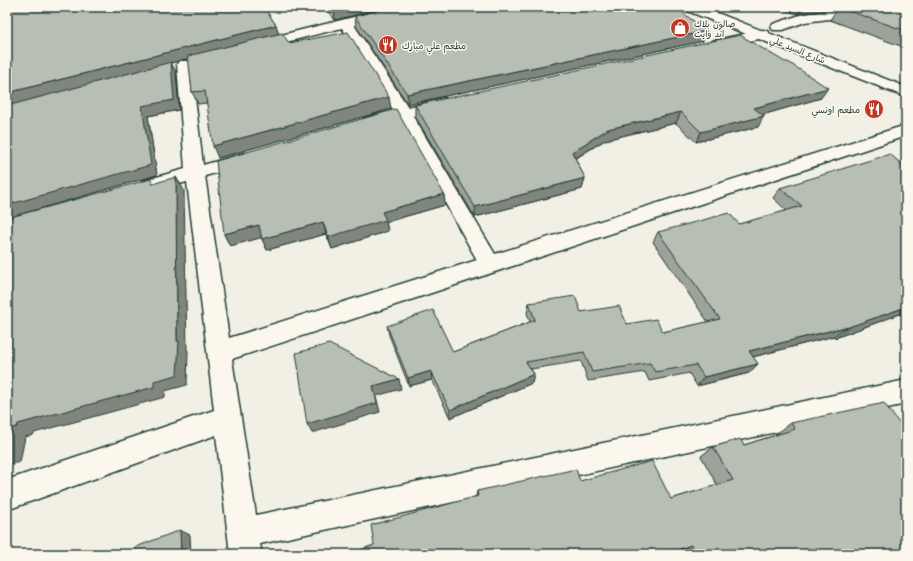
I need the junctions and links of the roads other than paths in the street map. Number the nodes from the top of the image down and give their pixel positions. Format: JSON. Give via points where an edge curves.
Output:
{"nodes":[{"id":1,"x":410,"y":7,"type":"edge"},
{"id":2,"x":690,"y":7,"type":"edge"},
{"id":3,"x":724,"y":7,"type":"edge"},
{"id":4,"x":893,"y":7,"type":"edge"},
{"id":5,"x":346,"y":23,"type":"junction"},
{"id":6,"x":778,"y":27,"type":"junction"},
{"id":7,"x":763,"y":34,"type":"junction"},
{"id":8,"x":800,"y":35,"type":"dead end"},
{"id":9,"x":702,"y":47,"type":"edge"},
{"id":10,"x":246,"y":48,"type":"edge"},
{"id":11,"x":184,"y":64,"type":"dead end"},
{"id":12,"x":906,"y":92,"type":"edge"},
{"id":13,"x":456,"y":100,"type":"edge"},
{"id":14,"x":403,"y":112,"type":"junction"},
{"id":15,"x":358,"y":125,"type":"edge"},
{"id":16,"x":906,"y":130,"type":"edge"},
{"id":17,"x":262,"y":154,"type":"edge"},
{"id":18,"x":195,"y":173,"type":"junction"},
{"id":19,"x":135,"y":190,"type":"edge"},
{"id":20,"x":491,"y":266,"type":"junction"},
{"id":21,"x":220,"y":352,"type":"junction"},
{"id":22,"x":906,"y":392,"type":"edge"},
{"id":23,"x":228,"y":418,"type":"junction"},
{"id":24,"x":7,"y":495,"type":"edge"},
{"id":25,"x":244,"y":543,"type":"edge"}],
"edges":[{"from":1,"to":5,"type":"street"},
{"from":2,"to":7,"type":"street","name":"شارع السيد علي"},
{"from":3,"to":6,"type":"street","name":"شارع السيد علي"},
{"from":4,"to":6,"type":"street","via":[[803,18]]},
{"from":5,"to":10,"type":"street"},
{"from":5,"to":14,"type":"street"},
{"from":6,"to":8,"type":"street","name":"شارع السيد علي"},
{"from":7,"to":9,"type":"street"},
{"from":7,"to":12,"type":"street","name":"شارع السيد علي"},
{"from":11,"to":18,"type":"street"},
{"from":13,"to":14,"type":"street"},
{"from":14,"to":15,"type":"street"},
{"from":14,"to":20,"type":"street"},
{"from":16,"to":20,"type":"street"},
{"from":17,"to":18,"type":"street"},
{"from":18,"to":19,"type":"street"},
{"from":18,"to":21,"type":"street"},
{"from":20,"to":21,"type":"street"},
{"from":21,"to":23,"type":"street"},
{"from":22,"to":25,"type":"street"},
{"from":23,"to":24,"type":"street"},
{"from":23,"to":25,"type":"street"}]}
